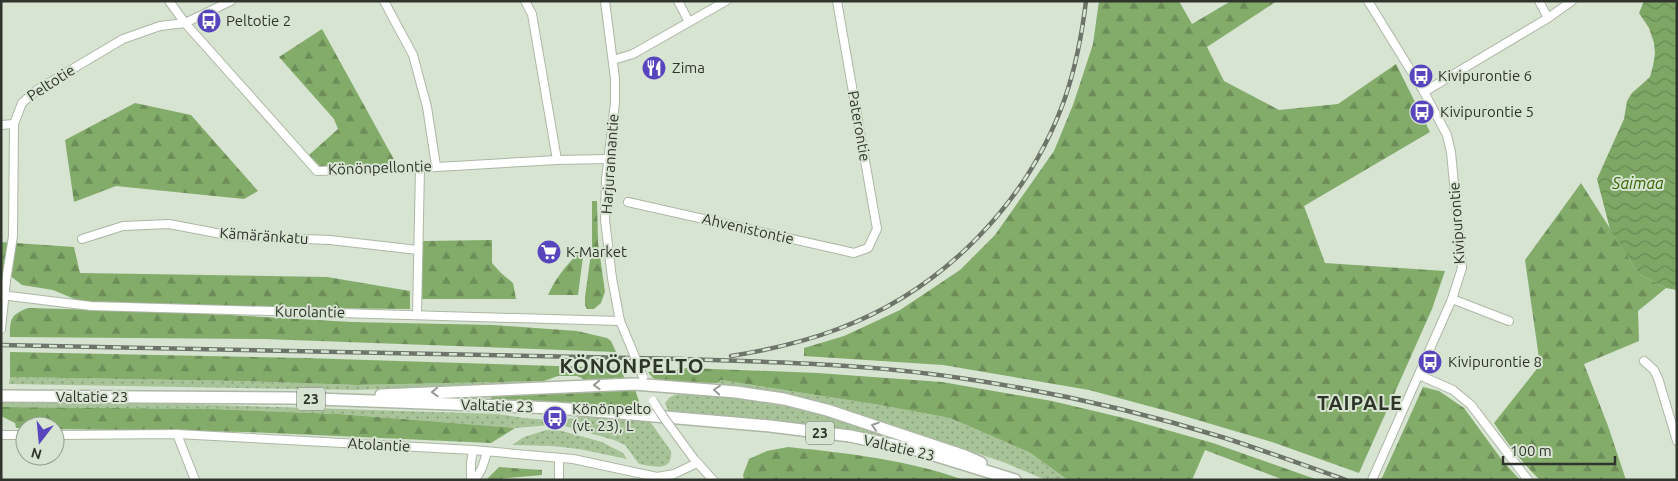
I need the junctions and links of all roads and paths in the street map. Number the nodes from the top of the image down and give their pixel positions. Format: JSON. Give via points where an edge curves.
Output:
{"nodes":[{"id":1,"x":169,"y":1,"type":"edge"},
{"id":2,"x":231,"y":1,"type":"edge"},
{"id":3,"x":384,"y":1,"type":"edge"},
{"id":4,"x":525,"y":1,"type":"edge"},
{"id":5,"x":605,"y":1,"type":"edge"},
{"id":6,"x":678,"y":1,"type":"edge"},
{"id":7,"x":726,"y":1,"type":"edge"},
{"id":8,"x":837,"y":1,"type":"edge"},
{"id":9,"x":1368,"y":1,"type":"edge"},
{"id":10,"x":1539,"y":1,"type":"edge"},
{"id":11,"x":1572,"y":1,"type":"edge"},
{"id":12,"x":1548,"y":18,"type":"junction"},
{"id":13,"x":689,"y":22,"type":"junction"},
{"id":14,"x":185,"y":23,"type":"junction"},
{"id":15,"x":613,"y":60,"type":"junction"},
{"id":16,"x":1424,"y":92,"type":"junction"},
{"id":17,"x":14,"y":124,"type":"junction"},
{"id":18,"x":1,"y":125,"type":"edge"},
{"id":19,"x":608,"y":159,"type":"junction"},
{"id":20,"x":557,"y":160,"type":"junction"},
{"id":21,"x":436,"y":166,"type":"junction"},
{"id":22,"x":420,"y":168,"type":"junction"},
{"id":23,"x":628,"y":202,"type":"dead end"},
{"id":24,"x":82,"y":239,"type":"dead end"},
{"id":25,"x":868,"y":248,"type":"joint"},
{"id":26,"x":418,"y":250,"type":"junction"},
{"id":27,"x":3,"y":295,"type":"edge"},
{"id":28,"x":1452,"y":299,"type":"junction"},
{"id":29,"x":417,"y":315,"type":"junction"},
{"id":30,"x":620,"y":321,"type":"junction"},
{"id":31,"x":1509,"y":321,"type":"dead end"},
{"id":32,"x":1,"y":329,"type":"edge"},
{"id":33,"x":1644,"y":361,"type":"dead end"},
{"id":34,"x":1419,"y":375,"type":"junction"},
{"id":35,"x":645,"y":380,"type":"junction"},
{"id":36,"x":1,"y":396,"type":"edge"},
{"id":37,"x":292,"y":398,"type":"junction"},
{"id":38,"x":65,"y":434,"type":"edge"},
{"id":39,"x":177,"y":434,"type":"junction"},
{"id":40,"x":1,"y":435,"type":"edge"},
{"id":41,"x":15,"y":435,"type":"edge"},
{"id":42,"x":1677,"y":441,"type":"edge"},
{"id":43,"x":473,"y":450,"type":"junction"},
{"id":44,"x":487,"y":452,"type":"junction"},
{"id":45,"x":559,"y":458,"type":"junction"},
{"id":46,"x":696,"y":461,"type":"junction"},
{"id":47,"x":195,"y":480,"type":"edge"},
{"id":48,"x":473,"y":480,"type":"edge"},
{"id":49,"x":559,"y":480,"type":"edge"},
{"id":50,"x":713,"y":480,"type":"edge"},
{"id":51,"x":1017,"y":480,"type":"edge"},
{"id":52,"x":1372,"y":480,"type":"edge"},
{"id":53,"x":1528,"y":480,"type":"edge"}],
"edges":[{"from":1,"to":14,"type":"street","name":"Könönpellontie"},
{"from":2,"to":14,"type":"street","name":"Peltotie"},
{"from":3,"to":21,"type":"street","via":[[413,55],[427,107]]},
{"from":4,"to":20,"type":"street","via":[[532,14]]},
{"from":5,"to":15,"type":"street","name":"Harjurannantie"},
{"from":6,"to":13,"type":"street"},
{"from":7,"to":13,"type":"street"},
{"from":8,"to":25,"type":"street","name":"Paterontie","via":[[877,229]]},
{"from":9,"to":16,"type":"street","name":"Kivipurontie"},
{"from":10,"to":12,"type":"street"},
{"from":11,"to":12,"type":"street"},
{"from":12,"to":16,"type":"street"},
{"from":13,"to":15,"type":"street","via":[[633,54]]},
{"from":14,"to":17,"type":"street","name":"Peltotie","via":[[160,26],[123,39],[37,90],[22,103]]},
{"from":14,"to":22,"type":"street","name":"Könönpellontie","via":[[317,170]]},
{"from":15,"to":19,"type":"street","name":"Harjurannantie","via":[[615,102]]},
{"from":16,"to":28,"type":"street","name":"Kivipurontie","via":[[1447,135],[1451,152],[1462,268]]},
{"from":17,"to":18,"type":"street"},
{"from":17,"to":27,"type":"street","name":"Peltotie","via":[[14,236]]},
{"from":19,"to":20,"type":"street","name":"Könönpellontie"},
{"from":19,"to":30,"type":"street","name":"Harjurannantie","via":[[605,220]]},
{"from":20,"to":21,"type":"street","name":"Könönpellontie"},
{"from":21,"to":22,"type":"street","name":"Könönpellontie"},
{"from":22,"to":26,"type":"street"},
{"from":23,"to":25,"type":"street","name":"Ahvenistontie","via":[[854,253]]},
{"from":24,"to":26,"type":"street","name":"Kämäränkatu","via":[[123,226],[168,224],[232,236],[330,240]]},
{"from":26,"to":29,"type":"street"},
{"from":27,"to":29,"type":"street","name":"Kurolantie","via":[[91,306]]},
{"from":27,"to":32,"type":"street","name":"Peltotie"},
{"from":28,"to":31,"type":"street"},
{"from":28,"to":34,"type":"street","name":"Kivipurontie"},
{"from":29,"to":30,"type":"street","name":"Kurolantie"},
{"from":30,"to":35,"type":"street","name":"Harjurannantie","bridge":true},
{"from":33,"to":42,"type":"street","via":[[1658,378]]},
{"from":34,"to":52,"type":"street","name":"Kivipurontie"},
{"from":34,"to":53,"type":"street","via":[[1452,390],[1471,405]]},
{"from":35,"to":37,"type":"highway","one_way":true},
{"from":35,"to":46,"type":"street","name":"Harjurannantie","bridge":true,"via":[[664,418]]},
{"from":51,"to":35,"type":"highway","one_way":true,"via":[[965,456],[827,410],[784,399]]},
{"from":36,"to":37,"type":"highway","name":"Valtatie 23","number":"23"},
{"from":37,"to":51,"type":"highway","name":"Valtatie 23","number":"23","via":[[555,408],[770,426],[850,436],[922,451]]},
{"from":38,"to":39,"type":"street","name":"Atolantie"},
{"from":39,"to":43,"type":"street","name":"Atolantie"},
{"from":39,"to":47,"type":"street"},
{"from":40,"to":41,"type":"street"},
{"from":43,"to":44,"type":"street","name":"Atolantie"},
{"from":43,"to":48,"type":"street"},
{"from":44,"to":45,"type":"street","name":"Atolantie"},
{"from":44,"to":48,"type":"street","via":[[479,475]]},
{"from":45,"to":46,"type":"street","name":"Atolantie","via":[[657,477],[674,474]]},
{"from":45,"to":49,"type":"street"},
{"from":46,"to":50,"type":"street","name":"Harjurannantie"}]}
